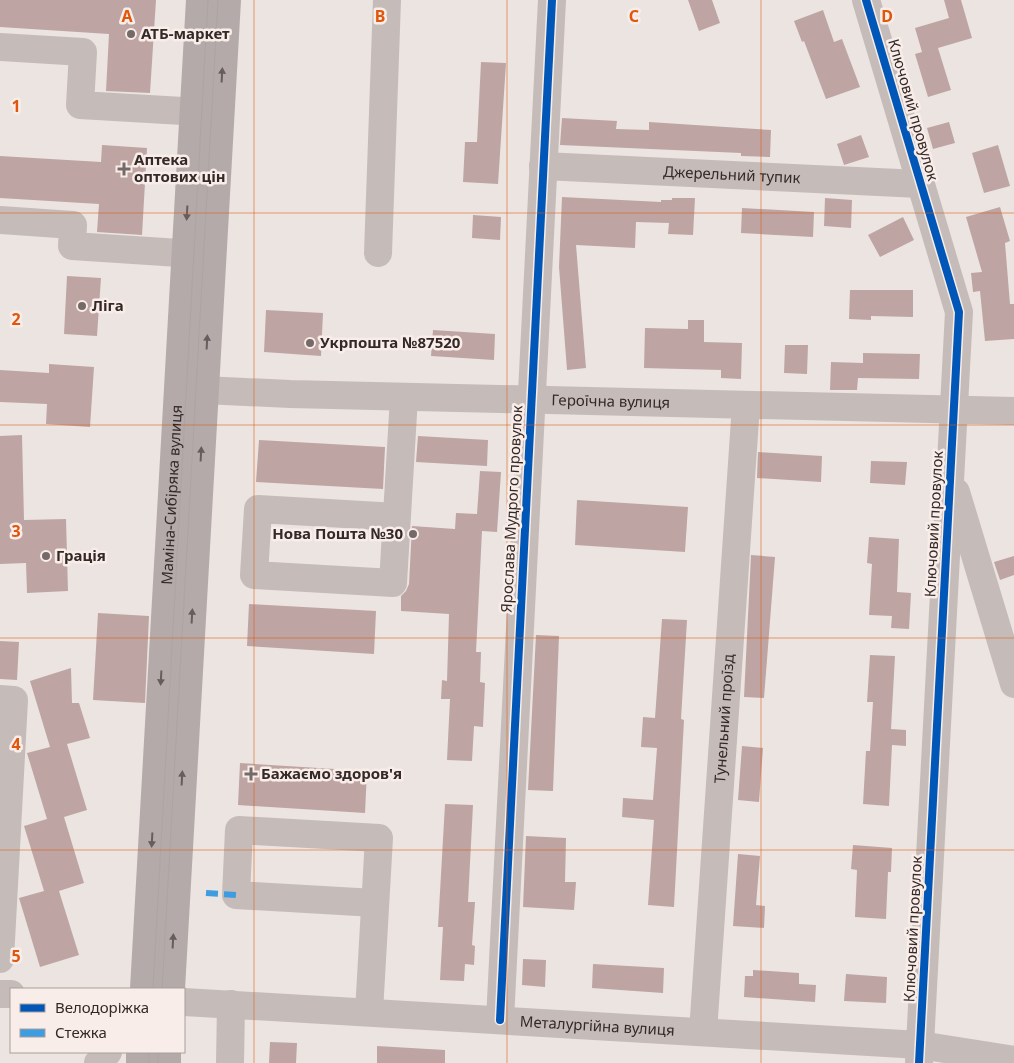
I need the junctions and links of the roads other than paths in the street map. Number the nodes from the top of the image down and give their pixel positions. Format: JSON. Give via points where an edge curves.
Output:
{"nodes":[{"id":1,"x":200,"y":0,"type":"edge"},
{"id":2,"x":227,"y":0,"type":"edge"},
{"id":3,"x":387,"y":0,"type":"edge"},
{"id":4,"x":552,"y":0,"type":"edge"},
{"id":5,"x":866,"y":0,"type":"edge"},
{"id":6,"x":0,"y":47,"type":"edge"},
{"id":7,"x":193,"y":112,"type":"junction"},
{"id":8,"x":220,"y":114,"type":"junction"},
{"id":9,"x":543,"y":166,"type":"junction"},
{"id":10,"x":920,"y":184,"type":"junction"},
{"id":11,"x":0,"y":220,"type":"edge"},
{"id":12,"x":185,"y":253,"type":"junction"},
{"id":13,"x":378,"y":253,"type":"dead end"},
{"id":14,"x":212,"y":255,"type":"junction"},
{"id":15,"x":178,"y":389,"type":"junction"},
{"id":16,"x":204,"y":391,"type":"junction"},
{"id":17,"x":404,"y":396,"type":"junction"},
{"id":18,"x":531,"y":400,"type":"junction"},
{"id":19,"x":746,"y":405,"type":"junction"},
{"id":20,"x":954,"y":410,"type":"junction"},
{"id":21,"x":1014,"y":411,"type":"edge"},
{"id":22,"x":951,"y":473,"type":"junction"},
{"id":23,"x":397,"y":517,"type":"junction"},
{"id":24,"x":1014,"y":684,"type":"edge"},
{"id":25,"x":0,"y":699,"type":"edge"},
{"id":26,"x":2,"y":891,"type":"edge"},
{"id":27,"x":375,"y":903,"type":"junction"},
{"id":28,"x":0,"y":959,"type":"edge"},
{"id":29,"x":144,"y":988,"type":"edge"},
{"id":30,"x":171,"y":988,"type":"edge"},
{"id":31,"x":185,"y":1002,"type":"edge"},
{"id":32,"x":231,"y":1004,"type":"junction"},
{"id":33,"x":369,"y":1012,"type":"junction"},
{"id":34,"x":500,"y":1020,"type":"junction"},
{"id":35,"x":703,"y":1032,"type":"junction"},
{"id":36,"x":107,"y":1053,"type":"edge"},
{"id":37,"x":920,"y":1054,"type":"edge"},
{"id":38,"x":1014,"y":1060,"type":"edge"},
{"id":39,"x":98,"y":1063,"type":"edge"},
{"id":40,"x":230,"y":1063,"type":"edge"}],
"edges":[{"from":1,"to":7,"type":"main road","name":"Маміна-Сибіряка вулиця"},
{"from":8,"to":2,"type":"main road","name":"Маміна-Сибіряка вулиця","one_way":true},
{"from":3,"to":13,"type":"street"},
{"from":4,"to":9,"type":"street","name":"Ярослава Мудрого провулок"},
{"from":5,"to":10,"type":"street","name":"Ключовий провулок"},
{"from":6,"to":7,"type":"street","via":[[83,52],[80,105]]},
{"from":7,"to":8,"type":"street"},
{"from":7,"to":12,"type":"main road","name":"Маміна-Сибіряка вулиця","one_way":true},
{"from":8,"to":14,"type":"main road","name":"Маміна-Сибіряка вулиця"},
{"from":9,"to":10,"type":"street","name":"Джерельний тупик"},
{"from":9,"to":18,"type":"street","name":"Ярослава Мудрого провулок"},
{"from":10,"to":20,"type":"street","name":"Ключовий провулок","via":[[958,312]]},
{"from":11,"to":12,"type":"street","via":[[73,225],[72,246]]},
{"from":12,"to":14,"type":"street"},
{"from":12,"to":15,"type":"main road","name":"Маміна-Сибіряка вулиця"},
{"from":16,"to":14,"type":"main road","name":"Маміна-Сибіряка вулиця","one_way":true},
{"from":15,"to":16,"type":"street","name":"Героїчна вулиця"},
{"from":15,"to":29,"type":"main road","name":"Маміна-Сибіряка вулиця","one_way":true},
{"from":16,"to":17,"type":"street","name":"Героїчна вулиця"},
{"from":30,"to":16,"type":"main road","name":"Маміна-Сибіряка вулиця","one_way":true},
{"from":17,"to":18,"type":"street","name":"Героїчна вулиця"},
{"from":17,"to":23,"type":"street"},
{"from":18,"to":19,"type":"street","name":"Героїчна вулиця"},
{"from":18,"to":34,"type":"street","name":"Ярослава Мудрого провулок"},
{"from":19,"to":20,"type":"street","name":"Героїчна вулиця"},
{"from":19,"to":35,"type":"street","name":"Тунельний проїзд"},
{"from":20,"to":21,"type":"street","name":"Героїчна вулиця"},
{"from":20,"to":22,"type":"street","name":"Ключовий провулок"},
{"from":22,"to":24,"type":"street"},
{"from":22,"to":37,"type":"street","name":"Ключовий провулок"},
{"from":23,"to":23,"type":"street","via":[[393,583],[254,575],[258,509]]},
{"from":25,"to":26,"type":"street","via":[[14,700]]},
{"from":26,"to":28,"type":"street"},
{"from":27,"to":27,"type":"street","via":[[236,895],[239,830],[379,838]]},
{"from":27,"to":33,"type":"street"},
{"from":31,"to":32,"type":"street","name":"Металургійна вулиця"},
{"from":32,"to":33,"type":"street","name":"Металургійна вулиця"},
{"from":32,"to":40,"type":"street"},
{"from":33,"to":34,"type":"street","name":"Металургійна вулиця"},
{"from":34,"to":35,"type":"street","name":"Металургійна вулиця"},
{"from":35,"to":37,"type":"street","name":"Металургійна вулиця"},
{"from":36,"to":39,"type":"street"},
{"from":37,"to":38,"type":"street","name":"Металургійна вулиця"}]}
